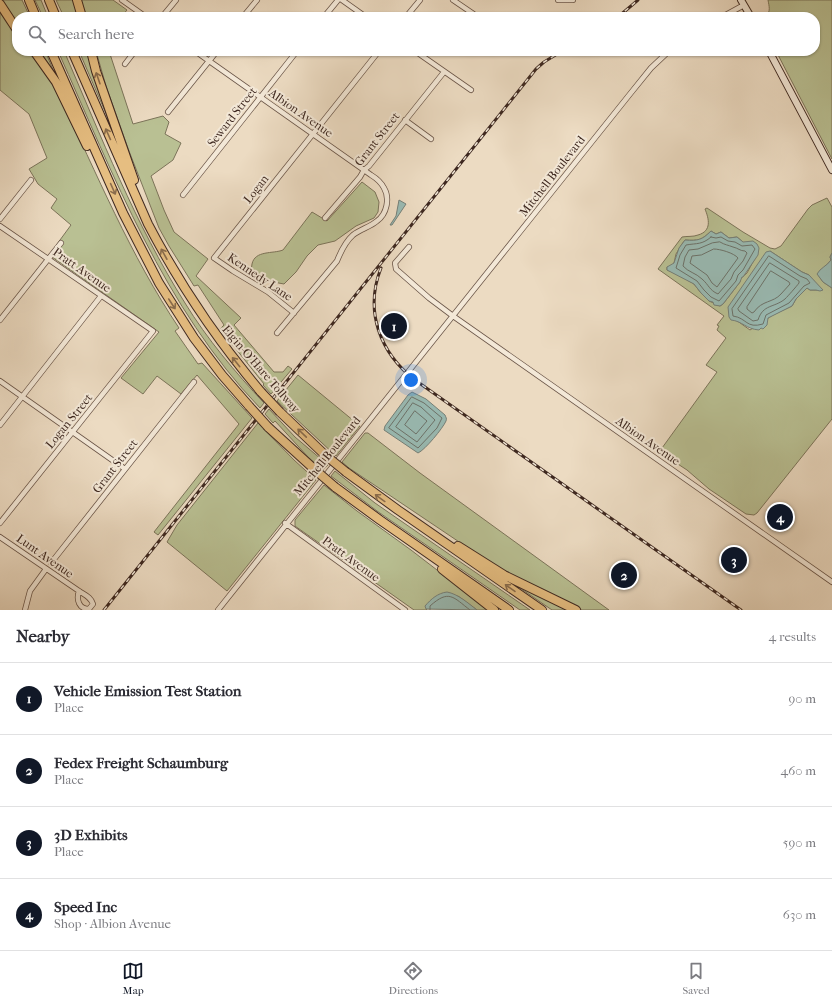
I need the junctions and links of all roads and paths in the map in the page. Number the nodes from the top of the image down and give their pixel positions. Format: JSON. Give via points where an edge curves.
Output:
{"nodes":[{"id":1,"x":29,"y":0,"type":"edge"},
{"id":2,"x":49,"y":0,"type":"edge"},
{"id":3,"x":77,"y":0,"type":"edge"},
{"id":4,"x":122,"y":0,"type":"edge"},
{"id":5,"x":176,"y":0,"type":"edge"},
{"id":6,"x":257,"y":0,"type":"edge"},
{"id":7,"x":338,"y":0,"type":"edge"},
{"id":8,"x":342,"y":0,"type":"edge"},
{"id":9,"x":420,"y":0,"type":"edge"},
{"id":10,"x":454,"y":0,"type":"edge"},
{"id":11,"x":558,"y":0,"type":"edge"},
{"id":12,"x":573,"y":0,"type":"edge"},
{"id":13,"x":743,"y":3,"type":"edge"},
{"id":14,"x":0,"y":4,"type":"edge"},
{"id":15,"x":34,"y":12,"type":"edge"},
{"id":16,"x":54,"y":12,"type":"edge"},
{"id":17,"x":81,"y":12,"type":"edge"},
{"id":18,"x":139,"y":12,"type":"edge"},
{"id":19,"x":166,"y":12,"type":"edge"},
{"id":20,"x":247,"y":12,"type":"edge"},
{"id":21,"x":328,"y":12,"type":"edge"},
{"id":22,"x":359,"y":12,"type":"edge"},
{"id":23,"x":410,"y":12,"type":"edge"},
{"id":24,"x":471,"y":12,"type":"edge"},
{"id":25,"x":730,"y":12,"type":"edge"},
{"id":26,"x":748,"y":12,"type":"edge"},
{"id":27,"x":12,"y":22,"type":"edge"},
{"id":28,"x":38,"y":56,"type":"edge"},
{"id":29,"x":53,"y":56,"type":"edge"},
{"id":30,"x":74,"y":56,"type":"edge"},
{"id":31,"x":92,"y":56,"type":"edge"},
{"id":32,"x":131,"y":56,"type":"edge"},
{"id":33,"x":202,"y":56,"type":"edge"},
{"id":34,"x":213,"y":56,"type":"edge"},
{"id":35,"x":293,"y":56,"type":"edge"},
{"id":36,"x":375,"y":56,"type":"edge"},
{"id":37,"x":422,"y":56,"type":"edge"},
{"id":38,"x":663,"y":56,"type":"edge"},
{"id":39,"x":772,"y":56,"type":"edge"},
{"id":40,"x":209,"y":61,"type":"junction"},
{"id":41,"x":125,"y":64,"type":"dead end"},
{"id":42,"x":444,"y":72,"type":"junction"},
{"id":43,"x":471,"y":90,"type":"dead end"},
{"id":44,"x":260,"y":97,"type":"junction"},
{"id":45,"x":168,"y":112,"type":"dead end"},
{"id":46,"x":405,"y":120,"type":"junction"},
{"id":47,"x":313,"y":133,"type":"junction"},
{"id":48,"x":431,"y":139,"type":"dead end"},
{"id":49,"x":364,"y":170,"type":"junction"},
{"id":50,"x":832,"y":170,"type":"edge"},
{"id":51,"x":105,"y":172,"type":"junction"},
{"id":52,"x":31,"y":180,"type":"dead end"},
{"id":53,"x":183,"y":195,"type":"dead end"},
{"id":54,"x":141,"y":208,"type":"junction"},
{"id":55,"x":325,"y":218,"type":"dead end"},
{"id":56,"x":0,"y":219,"type":"edge"},
{"id":57,"x":0,"y":226,"type":"edge"},
{"id":58,"x":61,"y":243,"type":"dead end"},
{"id":59,"x":409,"y":247,"type":"dead end"},
{"id":60,"x":49,"y":258,"type":"junction"},
{"id":61,"x":214,"y":258,"type":"joint"},
{"id":62,"x":102,"y":296,"type":"junction"},
{"id":63,"x":294,"y":313,"type":"junction"},
{"id":64,"x":453,"y":316,"type":"junction"},
{"id":65,"x":0,"y":320,"type":"edge"},
{"id":66,"x":153,"y":331,"type":"joint"},
{"id":67,"x":277,"y":333,"type":"dead end"},
{"id":68,"x":0,"y":380,"type":"edge"},
{"id":69,"x":194,"y":382,"type":"dead end"},
{"id":70,"x":22,"y":396,"type":"junction"},
{"id":71,"x":0,"y":424,"type":"edge"},
{"id":72,"x":73,"y":433,"type":"junction"},
{"id":73,"x":125,"y":469,"type":"junction"},
{"id":74,"x":398,"y":510,"type":"junction"},
{"id":75,"x":0,"y":523,"type":"edge"},
{"id":76,"x":286,"y":523,"type":"junction"},
{"id":77,"x":402,"y":535,"type":"junction"},
{"id":78,"x":0,"y":537,"type":"edge"},
{"id":79,"x":51,"y":563,"type":"dead end"},
{"id":80,"x":46,"y":569,"type":"junction"},
{"id":81,"x":832,"y":582,"type":"edge"},
{"id":82,"x":79,"y":591,"type":"dead end"},
{"id":83,"x":25,"y":610,"type":"edge"},
{"id":84,"x":218,"y":610,"type":"edge"},
{"id":85,"x":405,"y":610,"type":"edge"},
{"id":86,"x":494,"y":610,"type":"edge"},
{"id":87,"x":509,"y":610,"type":"edge"},
{"id":88,"x":542,"y":610,"type":"edge"},
{"id":89,"x":576,"y":610,"type":"edge"}],
"edges":[{"from":1,"to":15,"type":"highway"},
{"from":2,"to":16,"type":"highway"},
{"from":3,"to":17,"type":"highway"},
{"from":4,"to":18,"type":"street"},
{"from":5,"to":19,"type":"street"},
{"from":6,"to":20,"type":"street"},
{"from":7,"to":21,"type":"street"},
{"from":8,"to":22,"type":"street"},
{"from":9,"to":23,"type":"street"},
{"from":10,"to":24,"type":"street"},
{"from":11,"to":12,"type":"street"},
{"from":13,"to":25,"type":"street"},
{"from":13,"to":26,"type":"main road"},
{"from":14,"to":27,"type":"highway"},
{"from":28,"to":51,"type":"highway","via":[[56,82],[94,161]]},
{"from":29,"to":51,"type":"highway"},
{"from":54,"to":30,"type":"highway","name":"Elgin-O'Hare Tollway","one_way":true},
{"from":54,"to":31,"type":"highway","one_way":true},
{"from":32,"to":41,"type":"street"},
{"from":33,"to":40,"type":"street","name":"Albion Avenue"},
{"from":34,"to":40,"type":"street"},
{"from":35,"to":44,"type":"street","name":"Seward Street"},
{"from":36,"to":47,"type":"street"},
{"from":37,"to":42,"type":"street"},
{"from":38,"to":64,"type":"street","name":"Mitchell Boulevard"},
{"from":39,"to":50,"type":"main road"},
{"from":40,"to":44,"type":"street","name":"Albion Avenue"},
{"from":40,"to":45,"type":"street"},
{"from":42,"to":43,"type":"street"},
{"from":42,"to":46,"type":"street","name":"Grant Street"},
{"from":44,"to":47,"type":"street","name":"Albion Avenue"},
{"from":44,"to":53,"type":"street","name":"Seward Street"},
{"from":46,"to":48,"type":"street"},
{"from":46,"to":49,"type":"street","name":"Grant Street"},
{"from":47,"to":49,"type":"street","name":"Albion Avenue"},
{"from":47,"to":61,"type":"street","name":"Logan"},
{"from":49,"to":55,"type":"street","name":"Grant Street"},
{"from":49,"to":63,"type":"street","name":"Albion Avenue","via":[[382,184],[387,198],[385,210],[381,218],[350,239],[337,261]]},
{"from":51,"to":77,"type":"highway","one_way":true,"bridge":true,"via":[[133,235],[170,301],[213,363],[268,426],[313,468]]},
{"from":52,"to":56,"type":"street"},
{"from":74,"to":54,"type":"highway","name":"Elgin-O'Hare Tollway","one_way":true,"bridge":true,"via":[[324,454],[261,392],[225,348],[194,303],[160,247]]},
{"from":57,"to":60,"type":"street","name":"Pratt Avenue"},
{"from":58,"to":60,"type":"street"},
{"from":59,"to":64,"type":"street","via":[[395,263],[396,269]]},
{"from":60,"to":62,"type":"street","name":"Pratt Avenue"},
{"from":60,"to":65,"type":"street"},
{"from":61,"to":63,"type":"street","name":"Kennedy Lane","via":[[268,292]]},
{"from":62,"to":66,"type":"street","name":"Pratt Avenue"},
{"from":62,"to":70,"type":"street"},
{"from":63,"to":67,"type":"street"},
{"from":64,"to":76,"type":"street","name":"Mitchell Boulevard"},
{"from":64,"to":81,"type":"street","name":"Albion Avenue"},
{"from":66,"to":72,"type":"street","name":"Logan Street"},
{"from":68,"to":70,"type":"street"},
{"from":69,"to":73,"type":"street","name":"Grant Street"},
{"from":70,"to":71,"type":"street"},
{"from":70,"to":72,"type":"street"},
{"from":72,"to":73,"type":"street"},
{"from":72,"to":75,"type":"street","name":"Logan Street"},
{"from":73,"to":79,"type":"street","name":"Grant Street"},
{"from":88,"to":74,"type":"highway","name":"Elgin-O'Hare Tollway","one_way":true},
{"from":74,"to":89,"type":"highway","via":[[504,575]]},
{"from":76,"to":84,"type":"street","name":"Mitchell Boulevard"},
{"from":76,"to":85,"type":"street","name":"Pratt Avenue"},
{"from":77,"to":86,"type":"highway"},
{"from":77,"to":87,"type":"highway"},
{"from":78,"to":80,"type":"street","name":"Lunt Avenue"},
{"from":80,"to":82,"type":"street","name":"Lunt Avenue"},
{"from":80,"to":83,"type":"street","via":[[30,591]]}]}
